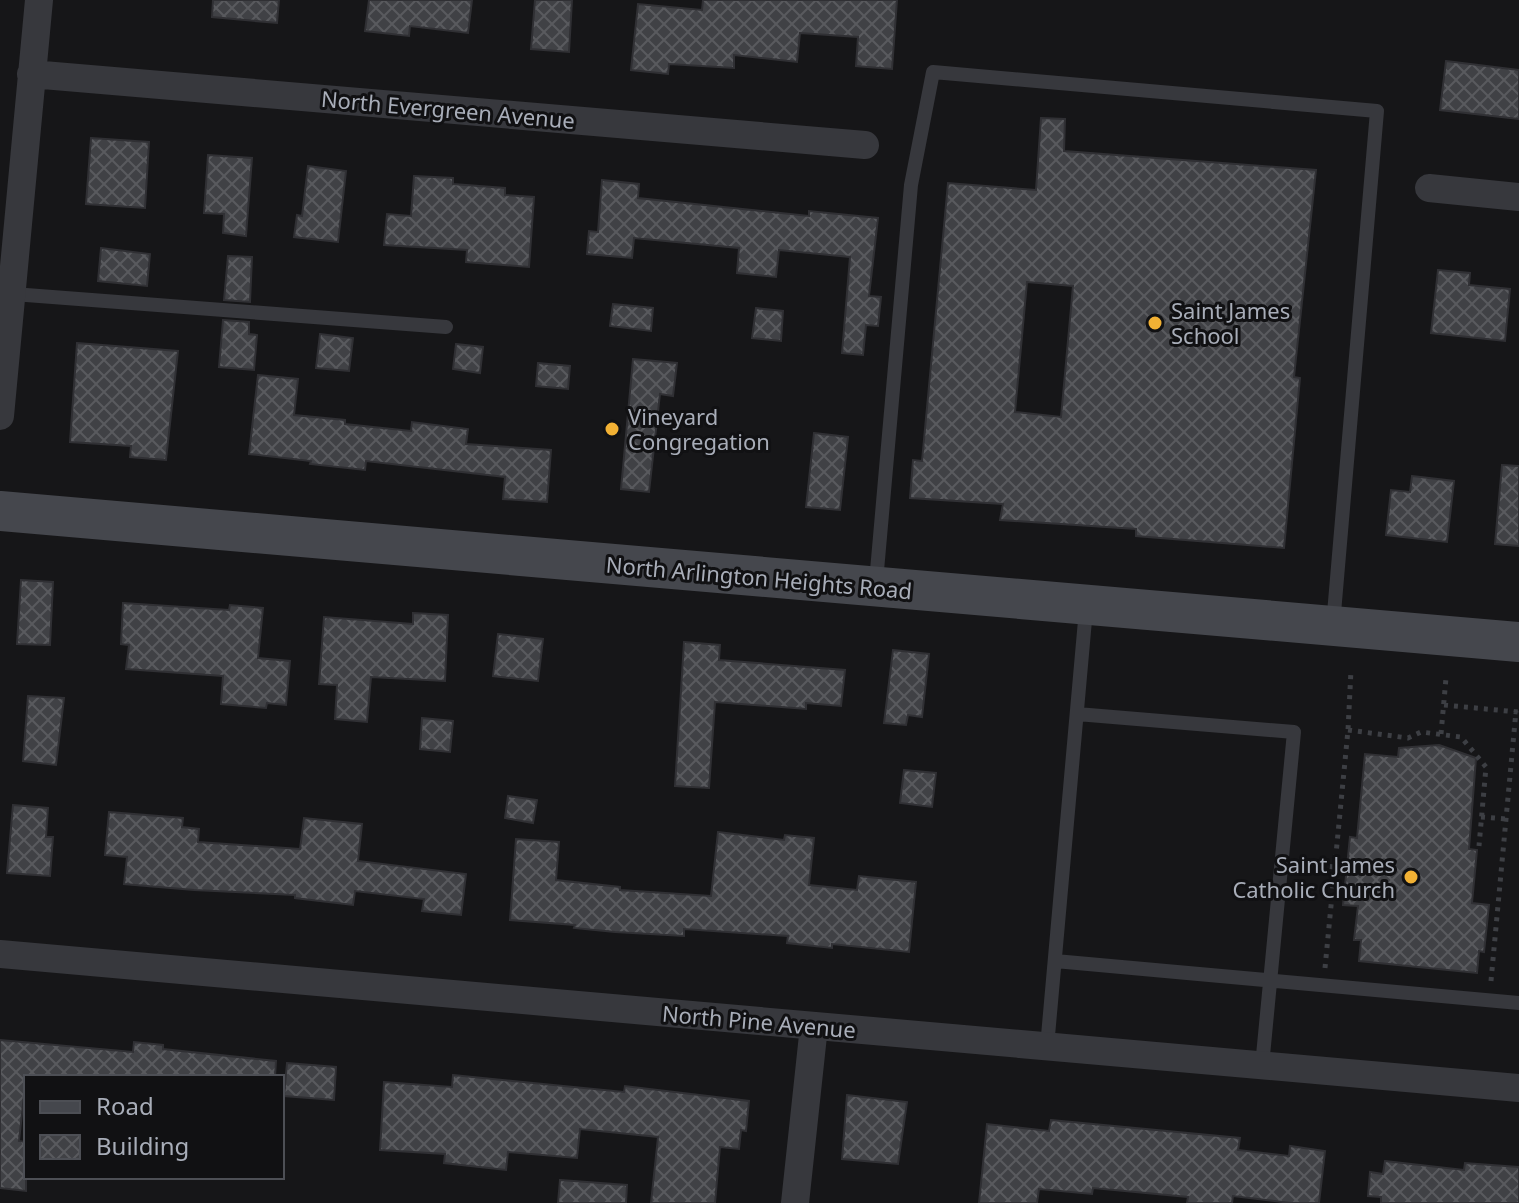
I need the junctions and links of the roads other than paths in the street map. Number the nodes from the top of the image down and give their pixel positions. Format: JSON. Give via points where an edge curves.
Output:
{"nodes":[{"id":1,"x":39,"y":0,"type":"edge"},
{"id":2,"x":31,"y":74,"type":"junction"},
{"id":3,"x":865,"y":145,"type":"dead end"},
{"id":4,"x":1429,"y":188,"type":"dead end"},
{"id":5,"x":1519,"y":197,"type":"edge"},
{"id":6,"x":13,"y":294,"type":"junction"},
{"id":7,"x":446,"y":327,"type":"dead end"},
{"id":8,"x":0,"y":416,"type":"edge"},
{"id":9,"x":0,"y":511,"type":"edge"},
{"id":10,"x":876,"y":587,"type":"junction"},
{"id":11,"x":1086,"y":605,"type":"junction"},
{"id":12,"x":1333,"y":626,"type":"junction"},
{"id":13,"x":1519,"y":642,"type":"edge"},
{"id":14,"x":1077,"y":714,"type":"junction"},
{"id":15,"x":0,"y":954,"type":"edge"},
{"id":16,"x":1055,"y":961,"type":"junction"},
{"id":17,"x":1270,"y":981,"type":"junction"},
{"id":18,"x":1519,"y":1003,"type":"edge"},
{"id":19,"x":814,"y":1026,"type":"junction"},
{"id":20,"x":1047,"y":1047,"type":"junction"},
{"id":21,"x":1262,"y":1066,"type":"junction"},
{"id":22,"x":1519,"y":1088,"type":"edge"},
{"id":23,"x":795,"y":1203,"type":"edge"}],
"edges":[{"from":1,"to":2,"type":"street"},
{"from":2,"to":3,"type":"street","name":"North Evergreen Avenue"},
{"from":2,"to":6,"type":"street"},
{"from":4,"to":5,"type":"street"},
{"from":6,"to":7,"type":"lane"},
{"from":6,"to":8,"type":"street"},
{"from":9,"to":10,"type":"main road","name":"North Arlington Heights Road"},
{"from":10,"to":11,"type":"main road","name":"North Arlington Heights Road"},
{"from":10,"to":12,"type":"lane","via":[[911,185],[933,72],[1377,111]]},
{"from":11,"to":12,"type":"main road","name":"North Arlington Heights Road"},
{"from":11,"to":14,"type":"lane"},
{"from":12,"to":13,"type":"main road","name":"North Arlington Heights Road"},
{"from":14,"to":16,"type":"lane"},
{"from":14,"to":17,"type":"lane","via":[[1294,732]]},
{"from":15,"to":19,"type":"street","name":"North Pine Avenue"},
{"from":16,"to":17,"type":"lane"},
{"from":16,"to":20,"type":"lane"},
{"from":17,"to":18,"type":"lane"},
{"from":17,"to":21,"type":"lane"},
{"from":19,"to":20,"type":"street","name":"North Pine Avenue"},
{"from":19,"to":23,"type":"street"},
{"from":20,"to":21,"type":"street","name":"North Pine Avenue"},
{"from":21,"to":22,"type":"street","name":"North Pine Avenue"}]}
